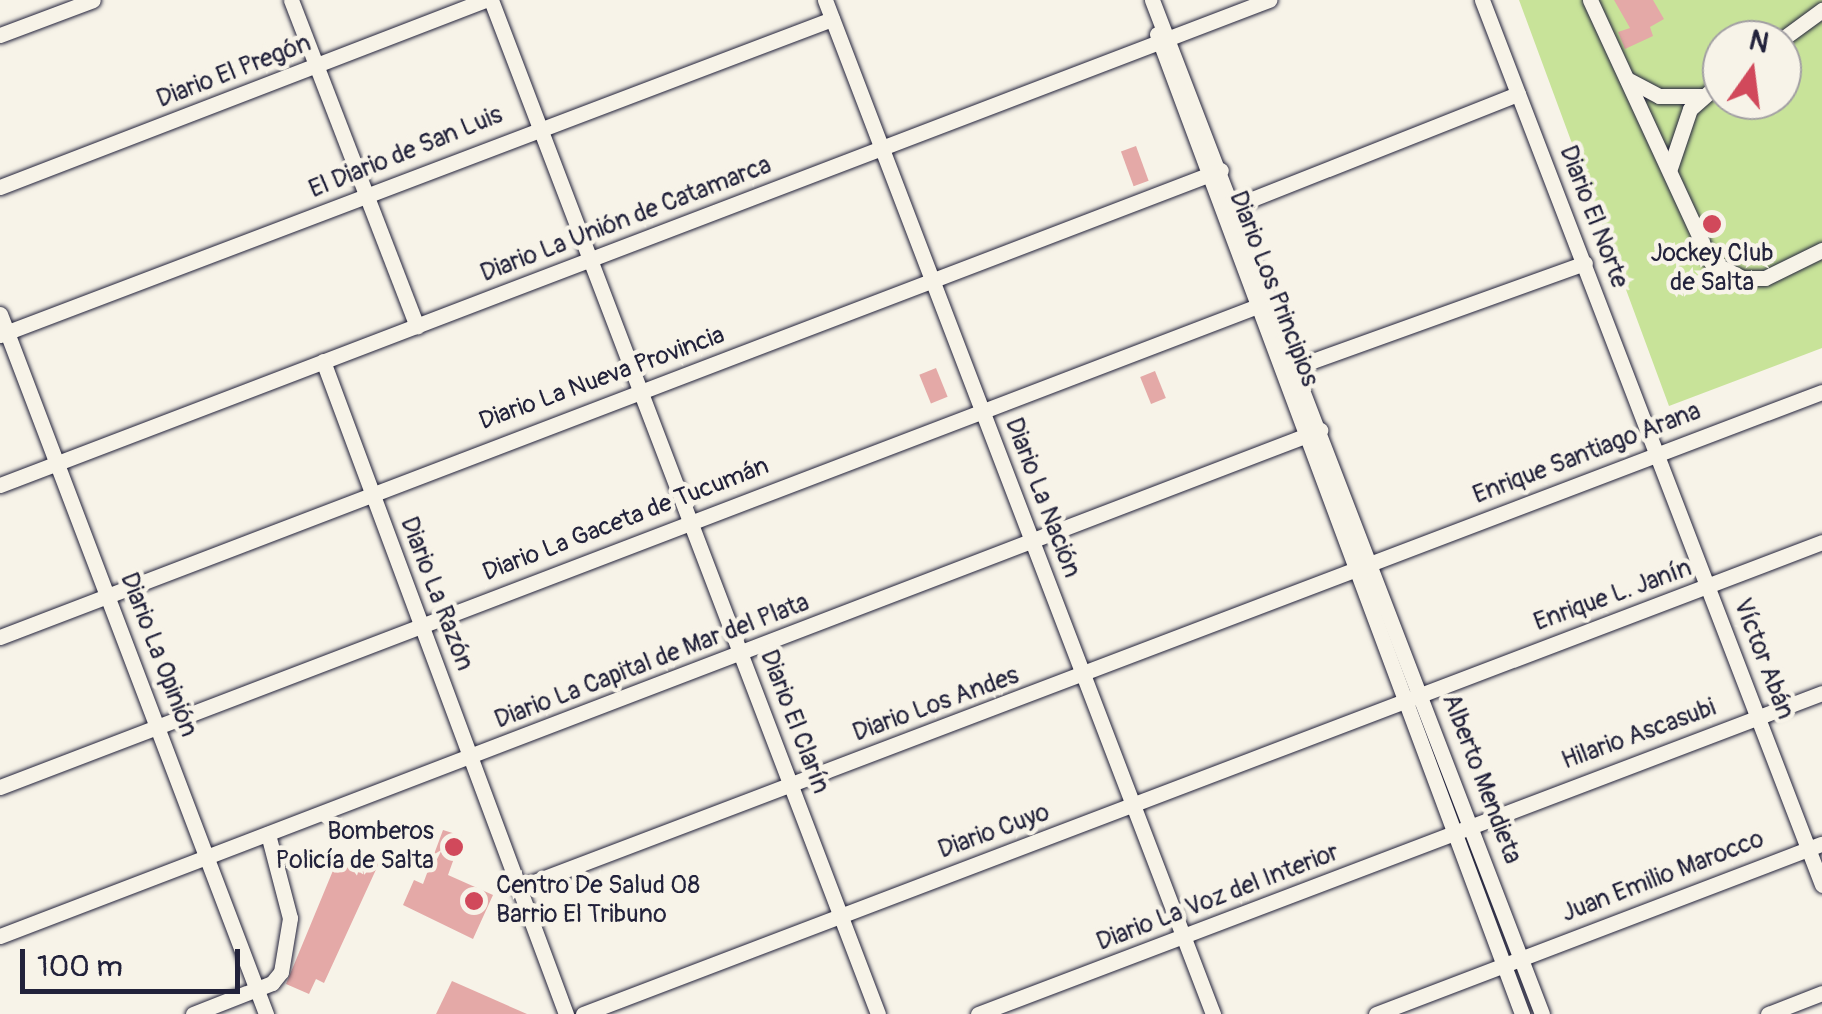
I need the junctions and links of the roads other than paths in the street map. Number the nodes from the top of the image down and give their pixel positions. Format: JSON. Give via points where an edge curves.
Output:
{"nodes":[{"id":1,"x":93,"y":0,"type":"edge"},
{"id":2,"x":291,"y":0,"type":"edge"},
{"id":3,"x":488,"y":0,"type":"edge"},
{"id":4,"x":825,"y":0,"type":"edge"},
{"id":5,"x":1152,"y":0,"type":"edge"},
{"id":6,"x":1269,"y":0,"type":"edge"},
{"id":7,"x":1482,"y":0,"type":"edge"},
{"id":8,"x":1590,"y":0,"type":"edge"},
{"id":9,"x":832,"y":19,"type":"junction"},
{"id":10,"x":1160,"y":21,"type":"junction"},
{"id":11,"x":0,"y":35,"type":"edge"},
{"id":12,"x":1171,"y":38,"type":"junction"},
{"id":13,"x":1154,"y":44,"type":"junction"},
{"id":14,"x":317,"y":67,"type":"junction"},
{"id":15,"x":1627,"y":79,"type":"junction"},
{"id":16,"x":1518,"y":94,"type":"junction"},
{"id":17,"x":1702,"y":96,"type":"edge"},
{"id":18,"x":1702,"y":98,"type":"edge"},
{"id":19,"x":540,"y":127,"type":"junction"},
{"id":20,"x":883,"y":148,"type":"junction"},
{"id":21,"x":1670,"y":168,"type":"junction"},
{"id":22,"x":1221,"y":170,"type":"junction"},
{"id":23,"x":1204,"y":178,"type":"junction"},
{"id":24,"x":0,"y":187,"type":"edge"},
{"id":25,"x":368,"y":197,"type":"junction"},
{"id":26,"x":1234,"y":206,"type":"junction"},
{"id":27,"x":1219,"y":213,"type":"junction"},
{"id":28,"x":1822,"y":250,"type":"edge"},
{"id":29,"x":592,"y":260,"type":"junction"},
{"id":30,"x":1585,"y":262,"type":"junction"},
{"id":31,"x":934,"y":280,"type":"junction"},
{"id":32,"x":1271,"y":302,"type":"junction"},
{"id":33,"x":1254,"y":307,"type":"junction"},
{"id":34,"x":0,"y":314,"type":"edge"},
{"id":35,"x":417,"y":326,"type":"junction"},
{"id":36,"x":4,"y":334,"type":"edge"},
{"id":37,"x":324,"y":361,"type":"junction"},
{"id":38,"x":1296,"y":368,"type":"junction"},
{"id":39,"x":640,"y":392,"type":"junction"},
{"id":40,"x":1822,"y":392,"type":"edge"},
{"id":41,"x":982,"y":412,"type":"junction"},
{"id":42,"x":1320,"y":430,"type":"junction"},
{"id":43,"x":1302,"y":437,"type":"junction"},
{"id":44,"x":1656,"y":453,"type":"junction"},
{"id":45,"x":58,"y":463,"type":"junction"},
{"id":46,"x":0,"y":484,"type":"edge"},
{"id":47,"x":370,"y":492,"type":"junction"},
{"id":48,"x":689,"y":521,"type":"junction"},
{"id":49,"x":1822,"y":542,"type":"edge"},
{"id":50,"x":1034,"y":544,"type":"junction"},
{"id":51,"x":1371,"y":564,"type":"junction"},
{"id":52,"x":1353,"y":574,"type":"junction"},
{"id":53,"x":1709,"y":588,"type":"junction"},
{"id":54,"x":109,"y":594,"type":"junction"},
{"id":55,"x":422,"y":625,"type":"junction"},
{"id":56,"x":0,"y":636,"type":"edge"},
{"id":57,"x":740,"y":655,"type":"junction"},
{"id":58,"x":1084,"y":676,"type":"junction"},
{"id":59,"x":1420,"y":692,"type":"junction"},
{"id":60,"x":1822,"y":693,"type":"edge"},
{"id":61,"x":1404,"y":702,"type":"junction"},
{"id":62,"x":1759,"y":718,"type":"junction"},
{"id":63,"x":158,"y":726,"type":"junction"},
{"id":64,"x":470,"y":757,"type":"junction"},
{"id":65,"x":792,"y":785,"type":"junction"},
{"id":66,"x":0,"y":787,"type":"edge"},
{"id":67,"x":1134,"y":807,"type":"junction"},
{"id":68,"x":1472,"y":823,"type":"junction"},
{"id":69,"x":268,"y":834,"type":"junction"},
{"id":70,"x":1454,"y":834,"type":"junction"},
{"id":71,"x":1815,"y":847,"type":"edge"},
{"id":72,"x":208,"y":857,"type":"junction"},
{"id":73,"x":1822,"y":884,"type":"edge"},
{"id":74,"x":518,"y":888,"type":"junction"},
{"id":75,"x":841,"y":915,"type":"junction"},
{"id":76,"x":0,"y":936,"type":"edge"},
{"id":77,"x":1184,"y":940,"type":"junction"},
{"id":78,"x":1521,"y":957,"type":"junction"},
{"id":79,"x":1504,"y":965,"type":"junction"},
{"id":80,"x":256,"y":989,"type":"junction"},
{"id":81,"x":1822,"y":994,"type":"edge"},
{"id":82,"x":193,"y":1014,"type":"edge"},
{"id":83,"x":266,"y":1014,"type":"edge"},
{"id":84,"x":566,"y":1014,"type":"edge"},
{"id":85,"x":583,"y":1014,"type":"edge"},
{"id":86,"x":878,"y":1014,"type":"edge"},
{"id":87,"x":978,"y":1014,"type":"edge"},
{"id":88,"x":1212,"y":1014,"type":"edge"},
{"id":89,"x":1376,"y":1014,"type":"edge"},
{"id":90,"x":1522,"y":1014,"type":"edge"},
{"id":91,"x":1542,"y":1014,"type":"edge"},
{"id":92,"x":1768,"y":1014,"type":"edge"}],
"edges":[{"from":1,"to":11,"type":"street"},
{"from":2,"to":14,"type":"street"},
{"from":3,"to":14,"type":"street","name":"Diario El Pregón"},
{"from":3,"to":19,"type":"street","name":"Diario El Clarín"},
{"from":4,"to":9,"type":"street","name":"Diario La Nación"},
{"from":5,"to":10,"type":"street","name":"Diario Los Principios"},
{"from":6,"to":12,"type":"street","name":"Diario La Unión de Catamarca"},
{"from":7,"to":16,"type":"street","name":"Diario El Norte"},
{"from":8,"to":15,"type":"street"},
{"from":9,"to":19,"type":"street","name":"El Diario de San Luis"},
{"from":9,"to":20,"type":"street","name":"Diario La Nación"},
{"from":10,"to":12,"type":"street","name":"Diario Los Principios"},
{"from":10,"to":13,"type":"street"},
{"from":12,"to":13,"type":"street","name":"Diario La Unión de Catamarca"},
{"from":12,"to":22,"type":"street","name":"Diario Los Principios"},
{"from":13,"to":20,"type":"street","name":"Diario La Unión de Catamarca"},
{"from":13,"to":23,"type":"street","name":"Diario Los Principios"},
{"from":14,"to":24,"type":"street","name":"Diario El Pregón"},
{"from":14,"to":25,"type":"street"},
{"from":15,"to":17,"type":"street","via":[[1659,96]]},
{"from":15,"to":21,"type":"street"},
{"from":16,"to":26,"type":"street"},
{"from":16,"to":30,"type":"street","name":"Diario El Norte"},
{"from":18,"to":21,"type":"street","via":[[1682,122]]},
{"from":19,"to":25,"type":"street","name":"El Diario de San Luis"},
{"from":19,"to":29,"type":"street","name":"Diario El Clarín"},
{"from":20,"to":29,"type":"street","name":"Diario La Unión de Catamarca"},
{"from":20,"to":31,"type":"street","name":"Diario La Nación"},
{"from":21,"to":28,"type":"street","via":[[1698,243],[1727,273],[1781,274]]},
{"from":22,"to":23,"type":"street","name":"Diario La Nueva Provincia"},
{"from":22,"to":26,"type":"street","name":"Diario Los Principios"},
{"from":23,"to":27,"type":"street","name":"Diario Los Principios"},
{"from":23,"to":31,"type":"street","name":"Diario La Nueva Provincia"},
{"from":25,"to":35,"type":"street"},
{"from":25,"to":36,"type":"street","name":"El Diario de San Luis"},
{"from":26,"to":27,"type":"street"},
{"from":26,"to":32,"type":"street","name":"Diario Los Principios"},
{"from":27,"to":33,"type":"street","name":"Diario Los Principios"},
{"from":29,"to":35,"type":"street","name":"Diario La Unión de Catamarca"},
{"from":29,"to":39,"type":"street","name":"Diario El Clarín"},
{"from":30,"to":38,"type":"street"},
{"from":30,"to":44,"type":"street","name":"Diario El Norte"},
{"from":31,"to":39,"type":"street","name":"Diario La Nueva Provincia"},
{"from":31,"to":41,"type":"street","name":"Diario La Nación"},
{"from":32,"to":33,"type":"street","name":"Diario La Gaceta de Tucumán"},
{"from":32,"to":38,"type":"street","name":"Diario Los Principios"},
{"from":33,"to":41,"type":"street","name":"Diario La Gaceta de Tucumán"},
{"from":33,"to":43,"type":"street","name":"Diario Los Principios"},
{"from":34,"to":36,"type":"street","name":"Diario La Opinión"},
{"from":35,"to":37,"type":"street","name":"Diario La Unión de Catamarca"},
{"from":36,"to":45,"type":"street","name":"Diario La Opinión"},
{"from":37,"to":45,"type":"street","name":"Diario La Unión de Catamarca"},
{"from":37,"to":47,"type":"street","name":"Diario La Razón"},
{"from":38,"to":42,"type":"street","name":"Diario Los Principios"},
{"from":39,"to":47,"type":"street","name":"Diario La Nueva Provincia"},
{"from":39,"to":48,"type":"street","name":"Diario El Clarín"},
{"from":40,"to":44,"type":"street","name":"Enrique Santiago Arana"},
{"from":41,"to":48,"type":"street","name":"Diario La Gaceta de Tucumán"},
{"from":41,"to":50,"type":"street","name":"Diario La Nación"},
{"from":42,"to":43,"type":"street","name":"Diario La Capital de Mar del Plata"},
{"from":42,"to":51,"type":"street","name":"Diario Los Principios"},
{"from":43,"to":50,"type":"street","name":"Diario La Capital de Mar del Plata"},
{"from":43,"to":52,"type":"street","name":"Diario Los Principios"},
{"from":44,"to":51,"type":"street","name":"Enrique Santiago Arana"},
{"from":44,"to":53,"type":"street","name":"Víctor Abán"},
{"from":45,"to":46,"type":"street","name":"Diario La Unión de Catamarca"},
{"from":45,"to":54,"type":"street","name":"Diario La Opinión"},
{"from":47,"to":54,"type":"street","name":"Diario La Nueva Provincia"},
{"from":47,"to":55,"type":"street","name":"Diario La Razón"},
{"from":48,"to":55,"type":"street","name":"Diario La Gaceta de Tucumán"},
{"from":48,"to":57,"type":"street","name":"Diario El Clarín"},
{"from":49,"to":53,"type":"street","name":"Enrique L. Janín"},
{"from":50,"to":57,"type":"street","name":"Diario La Capital de Mar del Plata"},
{"from":50,"to":58,"type":"street","name":"Diario La Nación"},
{"from":51,"to":52,"type":"street","name":"Diario Los Andes"},
{"from":51,"to":59,"type":"street","name":"Alberto Mendieta"},
{"from":52,"to":58,"type":"street","name":"Diario Los Andes"},
{"from":52,"to":61,"type":"street","name":"Alberto Mendieta"},
{"from":53,"to":59,"type":"street","name":"Enrique L. Janín"},
{"from":53,"to":62,"type":"street","name":"Víctor Abán"},
{"from":54,"to":56,"type":"street","name":"Diario La Nueva Provincia"},
{"from":54,"to":63,"type":"street","name":"Diario La Opinión"},
{"from":55,"to":63,"type":"street","name":"Diario La Gaceta de Tucumán"},
{"from":55,"to":64,"type":"street","name":"Diario La Razón"},
{"from":57,"to":64,"type":"street","name":"Diario La Capital de Mar del Plata"},
{"from":57,"to":65,"type":"street","name":"Diario El Clarín"},
{"from":58,"to":65,"type":"street","name":"Diario Los Andes"},
{"from":58,"to":67,"type":"street","name":"Diario La Nación"},
{"from":59,"to":61,"type":"street","name":"Diario Cuyo"},
{"from":59,"to":68,"type":"street","name":"Alberto Mendieta"},
{"from":60,"to":62,"type":"street","name":"Hilario Ascasubi"},
{"from":61,"to":67,"type":"street","name":"Diario Cuyo"},
{"from":61,"to":70,"type":"street","name":"Alberto Mendieta"},
{"from":62,"to":68,"type":"street","name":"Hilario Ascasubi"},
{"from":62,"to":71,"type":"street","name":"Víctor Abán"},
{"from":63,"to":66,"type":"street","name":"Diario La Gaceta de Tucumán"},
{"from":63,"to":72,"type":"street","name":"Diario La Opinión"},
{"from":64,"to":69,"type":"street","name":"Diario La Capital de Mar del Plata"},
{"from":64,"to":74,"type":"street","name":"Diario La Razón"},
{"from":65,"to":74,"type":"street","name":"Diario Los Andes"},
{"from":65,"to":75,"type":"street","name":"Diario El Clarín"},
{"from":67,"to":75,"type":"street","name":"Diario Cuyo"},
{"from":67,"to":77,"type":"street","name":"Diario La Nación"},
{"from":68,"to":70,"type":"street","name":"Diario La Voz del Interior"},
{"from":68,"to":78,"type":"street","name":"Alberto Mendieta"},
{"from":69,"to":72,"type":"street","name":"Diario La Capital de Mar del Plata"},
{"from":69,"to":80,"type":"street","via":[[290,936],[281,972]]},
{"from":70,"to":77,"type":"street","name":"Diario La Voz del Interior"},
{"from":70,"to":79,"type":"street","name":"Alberto Mendieta"},
{"from":71,"to":73,"type":"street","name":"Víctor Abán"},
{"from":71,"to":78,"type":"street","name":"Juan Emilio Marocco"},
{"from":72,"to":76,"type":"street","name":"Diario La Capital de Mar del Plata"},
{"from":72,"to":80,"type":"street","name":"Diario La Opinión"},
{"from":74,"to":84,"type":"street","name":"Diario La Razón"},
{"from":75,"to":85,"type":"street","name":"Diario Cuyo"},
{"from":75,"to":86,"type":"street","name":"Diario El Clarín"},
{"from":77,"to":87,"type":"street","name":"Diario La Voz del Interior"},
{"from":77,"to":88,"type":"street","name":"Diario La Nación"},
{"from":78,"to":79,"type":"street","name":"Juan Emilio Marocco"},
{"from":78,"to":91,"type":"street","name":"Alberto Mendieta"},
{"from":79,"to":89,"type":"street","name":"Juan Emilio Marocco"},
{"from":79,"to":90,"type":"street","name":"Alberto Mendieta"},
{"from":80,"to":82,"type":"street"},
{"from":80,"to":83,"type":"street","name":"Diario La Opinión"},
{"from":81,"to":92,"type":"street"}]}
